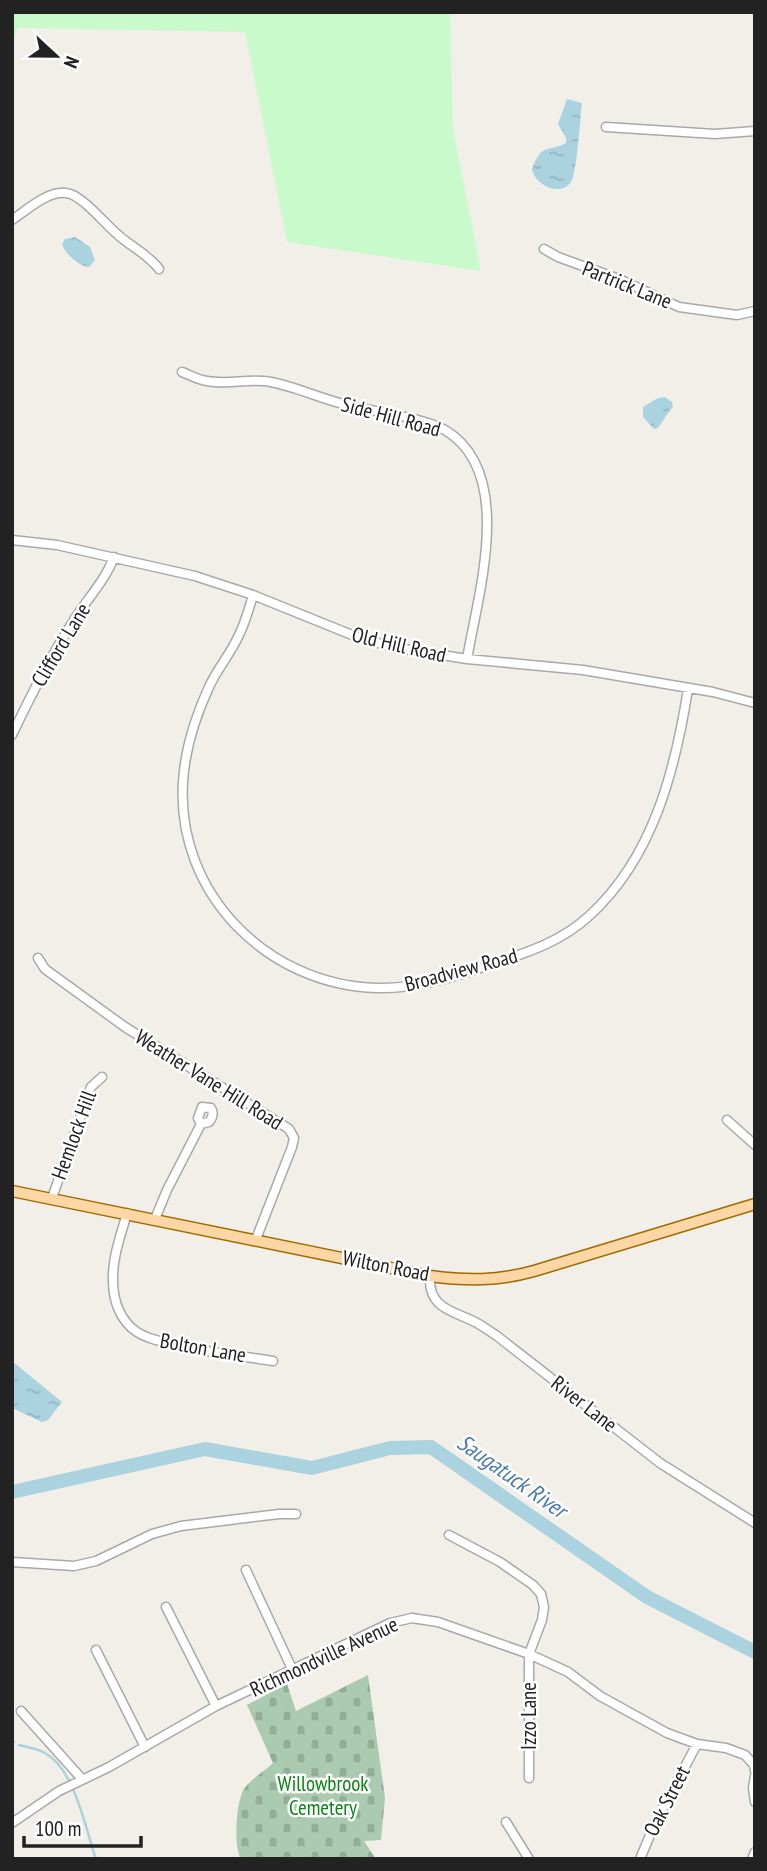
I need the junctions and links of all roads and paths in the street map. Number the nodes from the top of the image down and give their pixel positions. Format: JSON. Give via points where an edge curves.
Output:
{"nodes":[{"id":1,"x":606,"y":127,"type":"dead end"},
{"id":2,"x":755,"y":131,"type":"edge"},
{"id":3,"x":12,"y":220,"type":"edge"},
{"id":4,"x":544,"y":249,"type":"dead end"},
{"id":5,"x":159,"y":269,"type":"dead end"},
{"id":6,"x":755,"y":311,"type":"edge"},
{"id":7,"x":182,"y":372,"type":"dead end"},
{"id":8,"x":12,"y":540,"type":"edge"},
{"id":9,"x":114,"y":557,"type":"junction"},
{"id":10,"x":253,"y":595,"type":"junction"},
{"id":11,"x":467,"y":659,"type":"junction"},
{"id":12,"x":688,"y":689,"type":"junction"},
{"id":13,"x":755,"y":703,"type":"edge"},
{"id":14,"x":12,"y":735,"type":"edge"},
{"id":15,"x":38,"y":958,"type":"dead end"},
{"id":16,"x":102,"y":1077,"type":"dead end"},
{"id":17,"x":727,"y":1121,"type":"dead end"},
{"id":18,"x":201,"y":1124,"type":"dead end"},
{"id":19,"x":755,"y":1145,"type":"edge"},
{"id":20,"x":12,"y":1191,"type":"edge"},
{"id":21,"x":51,"y":1198,"type":"junction"},
{"id":22,"x":755,"y":1204,"type":"edge"},
{"id":23,"x":127,"y":1213,"type":"junction"},
{"id":24,"x":155,"y":1219,"type":"junction"},
{"id":25,"x":256,"y":1240,"type":"junction"},
{"id":26,"x":430,"y":1276,"type":"junction"},
{"id":27,"x":273,"y":1361,"type":"dead end"},
{"id":28,"x":296,"y":1514,"type":"dead end"},
{"id":29,"x":755,"y":1522,"type":"edge"},
{"id":30,"x":449,"y":1535,"type":"dead end"},
{"id":31,"x":12,"y":1562,"type":"edge"},
{"id":32,"x":246,"y":1570,"type":"dead end"},
{"id":33,"x":166,"y":1607,"type":"dead end"},
{"id":34,"x":96,"y":1650,"type":"dead end"},
{"id":35,"x":529,"y":1654,"type":"junction"},
{"id":36,"x":293,"y":1671,"type":"junction"},
{"id":37,"x":216,"y":1706,"type":"junction"},
{"id":38,"x":22,"y":1711,"type":"dead end"},
{"id":39,"x":697,"y":1744,"type":"junction"},
{"id":40,"x":145,"y":1747,"type":"junction"},
{"id":41,"x":755,"y":1771,"type":"edge"},
{"id":42,"x":755,"y":1776,"type":"edge"},
{"id":43,"x":529,"y":1778,"type":"dead end"},
{"id":44,"x":74,"y":1783,"type":"junction"},
{"id":45,"x":755,"y":1802,"type":"edge"},
{"id":46,"x":12,"y":1822,"type":"edge"},
{"id":47,"x":506,"y":1822,"type":"dead end"},
{"id":48,"x":755,"y":1852,"type":"edge"},
{"id":49,"x":529,"y":1859,"type":"edge"},
{"id":50,"x":640,"y":1859,"type":"edge"},
{"id":51,"x":751,"y":1859,"type":"edge"}],
"edges":[{"from":1,"to":2,"type":"street","via":[[715,134]]},
{"from":3,"to":5,"type":"street","via":[[46,198],[69,193]]},
{"from":4,"to":6,"type":"street","name":"Partrick Lane","via":[[679,307],[737,315]]},
{"from":7,"to":11,"type":"street","name":"Side Hill Road","via":[[208,382],[275,383],[436,426],[460,442],[482,479],[487,515]]},
{"from":8,"to":9,"type":"street","name":"Old Hill Road"},
{"from":9,"to":10,"type":"street","name":"Old Hill Road"},
{"from":9,"to":14,"type":"street","name":"Clifford Lane","via":[[47,664]]},
{"from":10,"to":11,"type":"street","name":"Old Hill Road","via":[[369,642]]},
{"from":10,"to":12,"type":"street","name":"Broadview Road","via":[[238,638],[208,690],[191,736],[183,781],[186,832],[203,881],[233,924],[286,964],[329,982],[380,989],[459,975],[536,949],[579,925],[623,878],[659,810],[676,756]]},
{"from":11,"to":12,"type":"street","name":"Old Hill Road","via":[[559,666]]},
{"from":12,"to":13,"type":"street","name":"Old Hill Road"},
{"from":15,"to":25,"type":"street","name":"Weather Vane Hill Road","via":[[45,970],[107,1015],[289,1129],[292,1147]]},
{"from":16,"to":21,"type":"street","name":"Hemlock Hill","via":[[91,1087]]},
{"from":17,"to":19,"type":"street"},
{"from":18,"to":24,"type":"street"},
{"from":20,"to":21,"type":"main road","name":"Wilton Road"},
{"from":21,"to":23,"type":"main road","name":"Wilton Road"},
{"from":22,"to":26,"type":"main road","name":"Wilton Road","via":[[518,1276],[475,1280]]},
{"from":23,"to":24,"type":"main road","name":"Wilton Road"},
{"from":23,"to":27,"type":"street","name":"Bolton Lane","via":[[113,1280],[116,1306],[135,1331],[159,1341]]},
{"from":24,"to":25,"type":"main road","name":"Wilton Road"},
{"from":25,"to":26,"type":"main road","name":"Wilton Road"},
{"from":26,"to":29,"type":"street","name":"River Lane","via":[[430,1290],[442,1307],[497,1336],[660,1463]]},
{"from":28,"to":31,"type":"street","via":[[181,1526],[74,1566]]},
{"from":30,"to":35,"type":"street","via":[[500,1562],[541,1594],[542,1620]]},
{"from":32,"to":36,"type":"street"},
{"from":33,"to":37,"type":"street"},
{"from":34,"to":40,"type":"street"},
{"from":35,"to":36,"type":"street","name":"Richmondville Avenue","via":[[438,1622],[412,1618],[390,1623]]},
{"from":35,"to":39,"type":"street","name":"Richmondville Avenue","via":[[568,1672],[639,1719]]},
{"from":35,"to":43,"type":"street","name":"Izzo Lane"},
{"from":36,"to":37,"type":"street","name":"Richmondville Avenue"},
{"from":37,"to":40,"type":"street","name":"Richmondville Avenue"},
{"from":38,"to":44,"type":"street"},
{"from":39,"to":41,"type":"street","name":"Richmondville Avenue","via":[[746,1755]]},
{"from":39,"to":50,"type":"street","name":"Oak Street"},
{"from":40,"to":44,"type":"street","name":"Richmondville Avenue"},
{"from":42,"to":45,"type":"street"},
{"from":44,"to":46,"type":"street","name":"Richmondville Avenue"},
{"from":47,"to":49,"type":"street"},
{"from":48,"to":51,"type":"street"}]}
